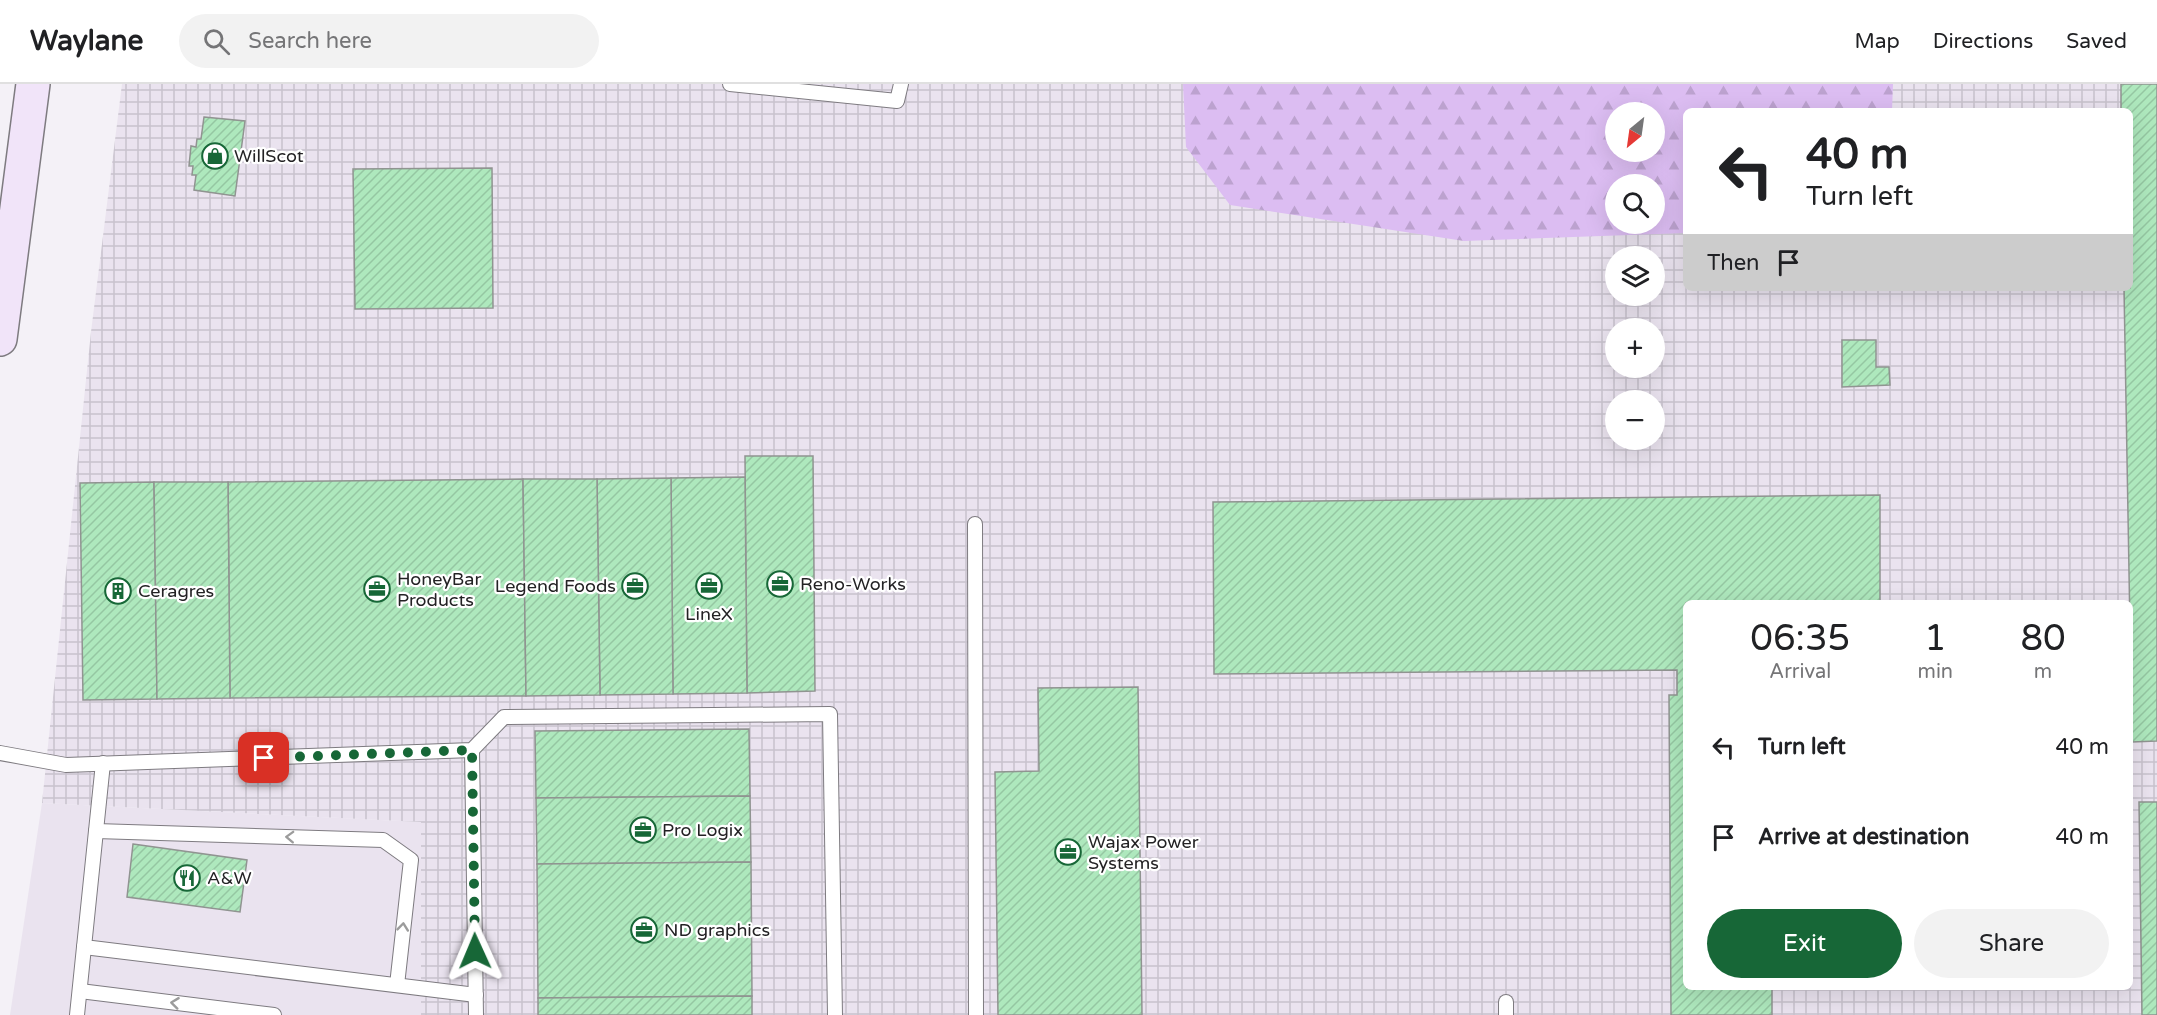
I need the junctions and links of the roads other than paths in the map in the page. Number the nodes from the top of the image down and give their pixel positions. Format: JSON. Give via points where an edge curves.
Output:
{"nodes":[{"id":1,"x":33,"y":84,"type":"edge"},
{"id":2,"x":730,"y":84,"type":"edge"},
{"id":3,"x":901,"y":84,"type":"edge"},
{"id":4,"x":0,"y":339,"type":"edge"},
{"id":5,"x":975,"y":524,"type":"dead end"},
{"id":6,"x":472,"y":750,"type":"junction"},
{"id":7,"x":0,"y":753,"type":"edge"},
{"id":8,"x":103,"y":763,"type":"junction"},
{"id":9,"x":96,"y":831,"type":"junction"},
{"id":10,"x":84,"y":947,"type":"junction"},
{"id":11,"x":397,"y":986,"type":"junction"},
{"id":12,"x":80,"y":991,"type":"junction"},
{"id":13,"x":476,"y":995,"type":"junction"},
{"id":14,"x":77,"y":1015,"type":"edge"},
{"id":15,"x":274,"y":1015,"type":"edge"},
{"id":16,"x":476,"y":1015,"type":"edge"},
{"id":17,"x":835,"y":1015,"type":"edge"},
{"id":18,"x":976,"y":1015,"type":"edge"}],
"edges":[{"from":1,"to":4,"type":"main road"},
{"from":2,"to":3,"type":"lane","via":[[897,101]]},
{"from":5,"to":18,"type":"lane"},
{"from":6,"to":8,"type":"lane"},
{"from":6,"to":13,"type":"lane"},
{"from":6,"to":17,"type":"lane","via":[[504,717],[830,714]]},
{"from":7,"to":8,"type":"lane","via":[[66,765]]},
{"from":8,"to":9,"type":"lane"},
{"from":9,"to":10,"type":"lane"},
{"from":11,"to":9,"type":"lane","one_way":true,"via":[[411,861],[383,840]]},
{"from":10,"to":11,"type":"lane"},
{"from":10,"to":12,"type":"lane"},
{"from":11,"to":13,"type":"lane"},
{"from":12,"to":14,"type":"lane"},
{"from":15,"to":12,"type":"lane","one_way":true},
{"from":13,"to":16,"type":"lane"}]}
